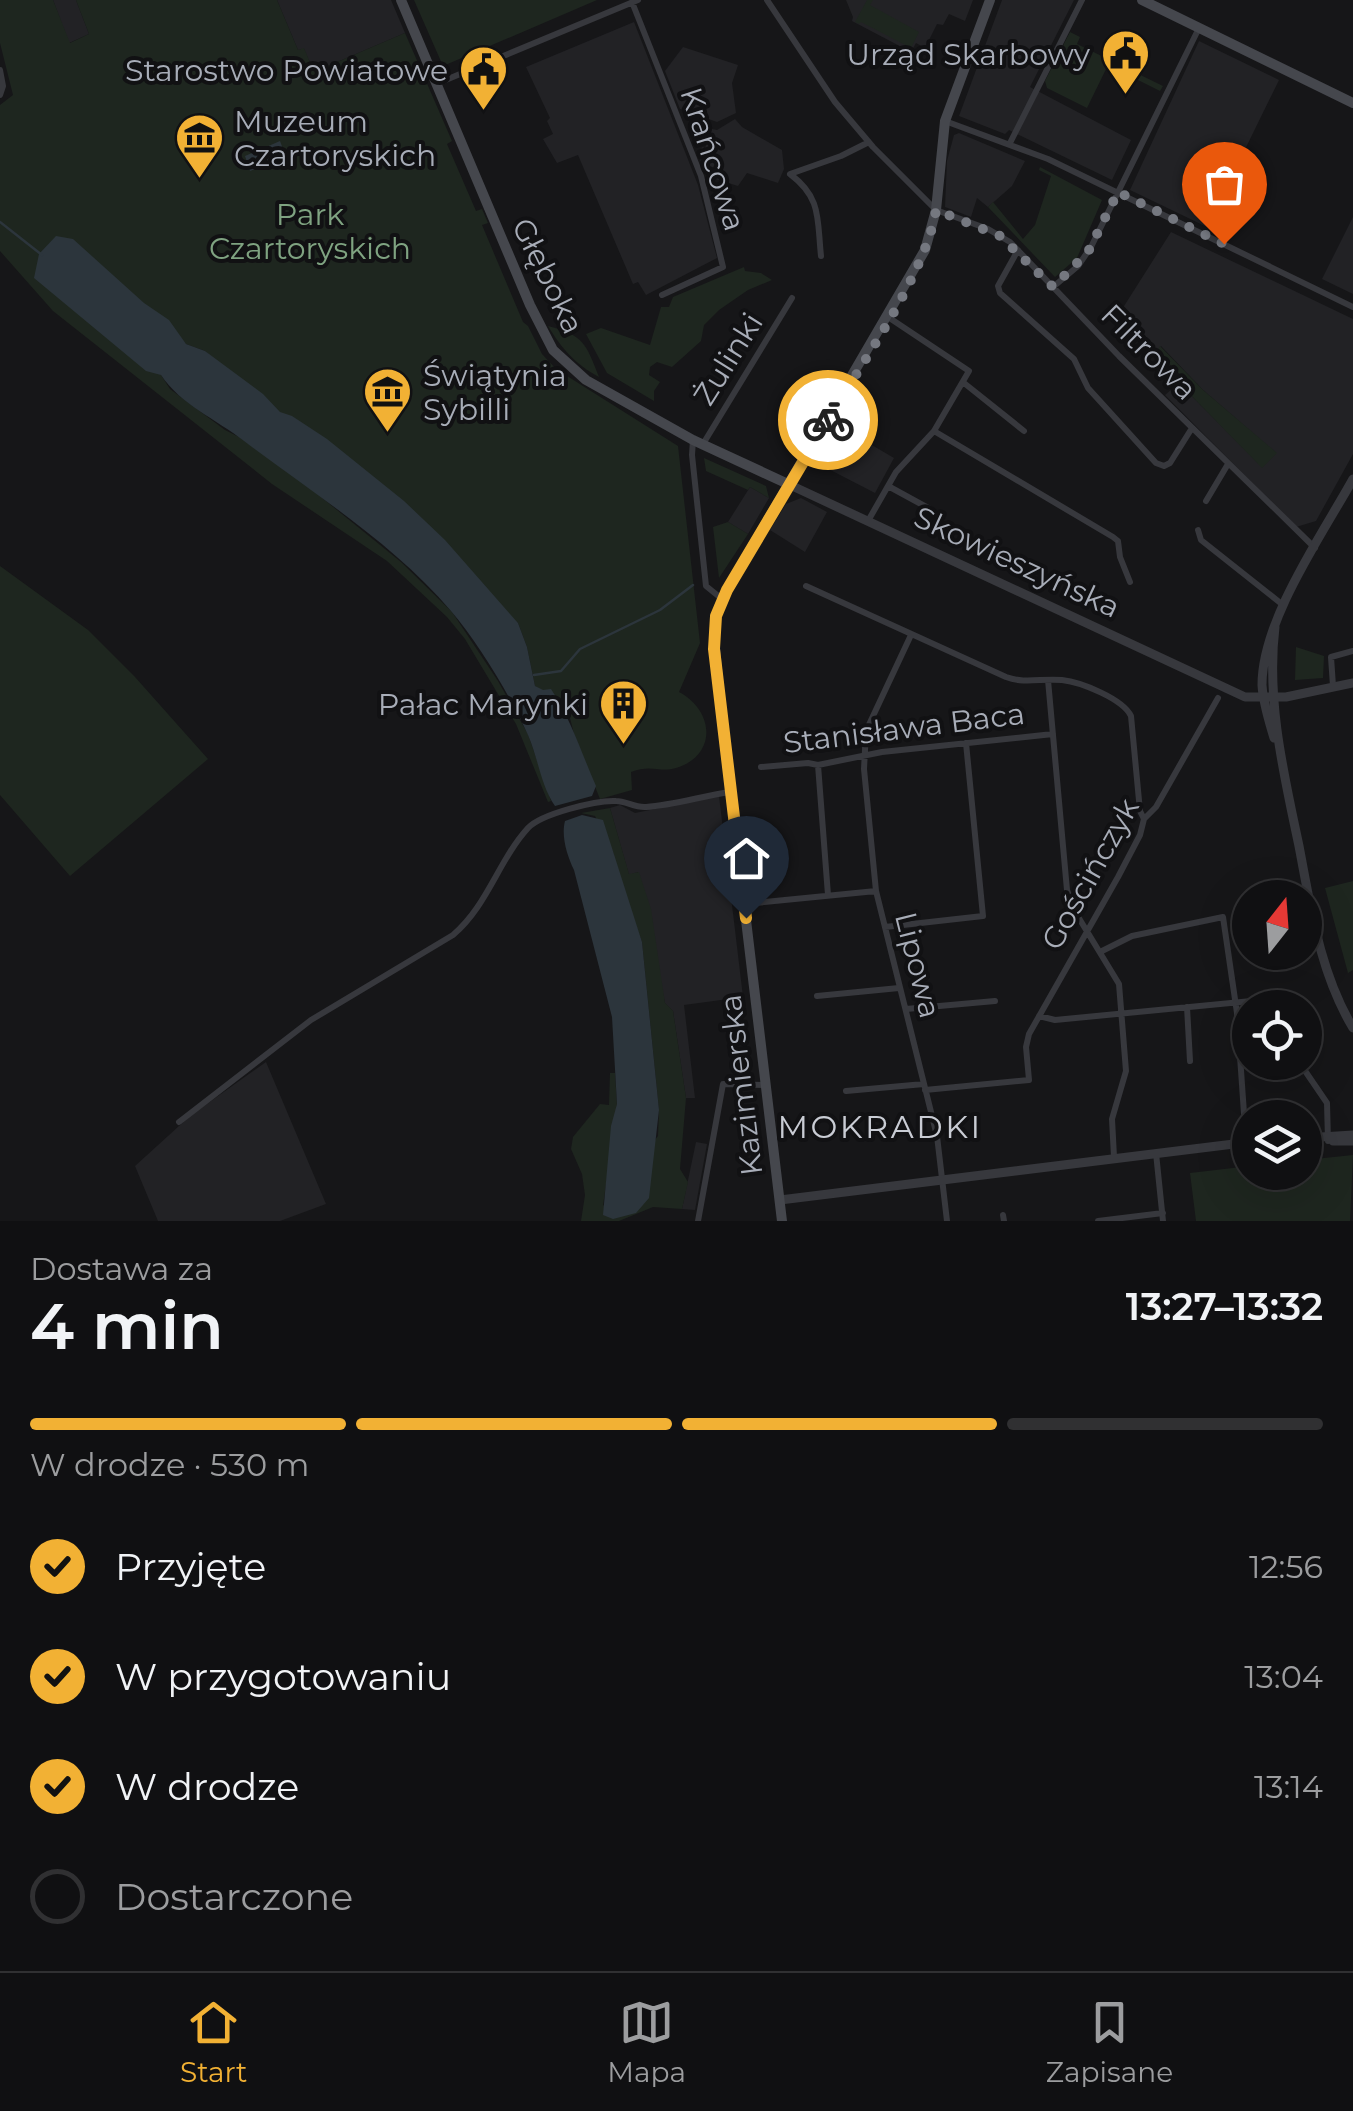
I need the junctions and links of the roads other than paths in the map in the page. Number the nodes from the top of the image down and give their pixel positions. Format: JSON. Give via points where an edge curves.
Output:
{"nodes":[{"id":1,"x":402,"y":0,"type":"edge"},
{"id":2,"x":767,"y":0,"type":"edge"},
{"id":3,"x":1082,"y":0,"type":"edge"},
{"id":4,"x":1142,"y":0,"type":"edge"},
{"id":5,"x":635,"y":1,"type":"edge"},
{"id":6,"x":989,"y":2,"type":"edge"},
{"id":7,"x":1199,"y":28,"type":"junction"},
{"id":8,"x":0,"y":70,"type":"edge"},
{"id":9,"x":436,"y":84,"type":"junction"},
{"id":10,"x":0,"y":94,"type":"edge"},
{"id":11,"x":1353,"y":103,"type":"edge"},
{"id":12,"x":946,"y":121,"type":"junction"},
{"id":13,"x":869,"y":142,"type":"junction"},
{"id":14,"x":1010,"y":144,"type":"junction"},
{"id":15,"x":938,"y":182,"type":"junction"},
{"id":16,"x":913,"y":185,"type":"junction"},
{"id":17,"x":1118,"y":192,"type":"junction"},
{"id":18,"x":936,"y":210,"type":"junction"},
{"id":19,"x":1018,"y":250,"type":"junction"},
{"id":20,"x":821,"y":256,"type":"dead end"},
{"id":21,"x":1053,"y":287,"type":"junction"},
{"id":22,"x":662,"y":294,"type":"dead end"},
{"id":23,"x":792,"y":298,"type":"dead end"},
{"id":24,"x":1353,"y":308,"type":"edge"},
{"id":25,"x":888,"y":317,"type":"junction"},
{"id":26,"x":964,"y":383,"type":"junction"},
{"id":27,"x":1192,"y":428,"type":"junction"},
{"id":28,"x":934,"y":431,"type":"junction"},
{"id":29,"x":1024,"y":431,"type":"dead end"},
{"id":30,"x":698,"y":442,"type":"junction"},
{"id":31,"x":1228,"y":464,"type":"junction"},
{"id":32,"x":1353,"y":479,"type":"edge"},
{"id":33,"x":788,"y":484,"type":"junction"},
{"id":34,"x":888,"y":486,"type":"junction"},
{"id":35,"x":1206,"y":502,"type":"dead end"},
{"id":36,"x":930,"y":508,"type":"dead end"},
{"id":37,"x":868,"y":521,"type":"junction"},
{"id":38,"x":1198,"y":530,"type":"dead end"},
{"id":39,"x":1315,"y":548,"type":"junction"},
{"id":40,"x":1130,"y":582,"type":"dead end"},
{"id":41,"x":806,"y":586,"type":"dead end"},
{"id":42,"x":722,"y":599,"type":"junction"},
{"id":43,"x":1284,"y":606,"type":"junction"},
{"id":44,"x":911,"y":635,"type":"junction"},
{"id":45,"x":1353,"y":651,"type":"edge"},
{"id":46,"x":1048,"y":680,"type":"junction"},
{"id":47,"x":1353,"y":682,"type":"edge"},
{"id":48,"x":1328,"y":687,"type":"junction"},
{"id":49,"x":1269,"y":695,"type":"junction"},
{"id":50,"x":1218,"y":698,"type":"dead end"},
{"id":51,"x":1053,"y":734,"type":"junction"},
{"id":52,"x":966,"y":743,"type":"junction"},
{"id":53,"x":864,"y":756,"type":"junction"},
{"id":54,"x":818,"y":765,"type":"junction"},
{"id":55,"x":760,"y":768,"type":"dead end"},
{"id":56,"x":731,"y":792,"type":"junction"},
{"id":57,"x":1144,"y":819,"type":"junction"},
{"id":58,"x":876,"y":891,"type":"junction"},
{"id":59,"x":828,"y":895,"type":"junction"},
{"id":60,"x":744,"y":904,"type":"junction"},
{"id":61,"x":885,"y":926,"type":"junction"},
{"id":62,"x":1088,"y":928,"type":"junction"},
{"id":63,"x":1101,"y":951,"type":"junction"},
{"id":64,"x":900,"y":988,"type":"junction"},
{"id":65,"x":1234,"y":990,"type":"edge"},
{"id":66,"x":817,"y":996,"type":"dead end"},
{"id":67,"x":995,"y":1001,"type":"dead end"},
{"id":68,"x":1232,"y":1004,"type":"edge"},
{"id":69,"x":1187,"y":1006,"type":"junction"},
{"id":70,"x":906,"y":1009,"type":"junction"},
{"id":71,"x":1122,"y":1012,"type":"junction"},
{"id":72,"x":1039,"y":1016,"type":"junction"},
{"id":73,"x":1353,"y":1028,"type":"edge"},
{"id":74,"x":1190,"y":1060,"type":"dead end"},
{"id":75,"x":1311,"y":1080,"type":"edge"},
{"id":76,"x":766,"y":1085,"type":"junction"},
{"id":77,"x":924,"y":1087,"type":"junction"},
{"id":78,"x":846,"y":1091,"type":"dead end"},
{"id":79,"x":179,"y":1122,"type":"dead end"},
{"id":80,"x":1353,"y":1138,"type":"edge"},
{"id":81,"x":1322,"y":1139,"type":"edge"},
{"id":82,"x":1329,"y":1139,"type":"junction"},
{"id":83,"x":1232,"y":1144,"type":"edge"},
{"id":84,"x":1156,"y":1151,"type":"junction"},
{"id":85,"x":1114,"y":1157,"type":"junction"},
{"id":86,"x":942,"y":1180,"type":"junction"},
{"id":87,"x":780,"y":1200,"type":"junction"},
{"id":88,"x":1163,"y":1217,"type":"edge"},
{"id":89,"x":698,"y":1221,"type":"edge"},
{"id":90,"x":782,"y":1221,"type":"edge"},
{"id":91,"x":948,"y":1221,"type":"edge"},
{"id":92,"x":1098,"y":1221,"type":"edge"}],
"edges":[{"from":1,"to":9,"type":"main road","name":"Głęboka"},
{"from":2,"to":13,"type":"street"},
{"from":3,"to":14,"type":"street"},
{"from":4,"to":7,"type":"main road"},
{"from":5,"to":9,"type":"street"},
{"from":5,"to":22,"type":"street","name":"Krańcowa","via":[[701,176],[723,266]]},
{"from":6,"to":12,"type":"main road","name":"Kazimierska"},
{"from":7,"to":11,"type":"main road"},
{"from":7,"to":17,"type":"street"},
{"from":8,"to":10,"type":"street"},
{"from":9,"to":30,"type":"main road","name":"Głęboka","via":[[553,350],[586,380]]},
{"from":12,"to":14,"type":"street"},
{"from":12,"to":15,"type":"main road","name":"Kazimierska"},
{"from":13,"to":16,"type":"street"},
{"from":13,"to":20,"type":"street","via":[[790,174],[814,201]]},
{"from":14,"to":17,"type":"street"},
{"from":15,"to":16,"type":"street","via":[[926,190]]},
{"from":15,"to":18,"type":"main road","name":"Kazimierska"},
{"from":16,"to":18,"type":"street"},
{"from":17,"to":21,"type":"street","via":[[1088,252]]},
{"from":17,"to":24,"type":"street"},
{"from":18,"to":19,"type":"street","name":"Filtrowa"},
{"from":18,"to":25,"type":"main road","name":"Kazimierska","via":[[925,250]]},
{"from":19,"to":21,"type":"street","name":"Filtrowa"},
{"from":19,"to":27,"type":"street","via":[[1000,294],[1074,359],[1088,388],[1156,463],[1170,462]]},
{"from":21,"to":27,"type":"street","name":"Filtrowa"},
{"from":23,"to":30,"type":"street","name":"Żulinki"},
{"from":25,"to":26,"type":"street","via":[[966,367]]},
{"from":25,"to":33,"type":"main road","name":"Kazimierska"},
{"from":26,"to":28,"type":"street"},
{"from":26,"to":29,"type":"street"},
{"from":27,"to":31,"type":"street","name":"Filtrowa"},
{"from":28,"to":34,"type":"street"},
{"from":28,"to":40,"type":"street","via":[[1113,536]]},
{"from":30,"to":33,"type":"main road","name":"Głęboka"},
{"from":30,"to":42,"type":"street","via":[[692,455],[706,586]]},
{"from":31,"to":35,"type":"street"},
{"from":31,"to":39,"type":"street","name":"Filtrowa"},
{"from":32,"to":39,"type":"street"},
{"from":33,"to":37,"type":"street","name":"Skowieszyńska"},
{"from":33,"to":42,"type":"main road","name":"Kazimierska"},
{"from":34,"to":36,"type":"street"},
{"from":34,"to":37,"type":"street"},
{"from":37,"to":49,"type":"street","name":"Skowieszyńska","via":[[1224,686]]},
{"from":38,"to":43,"type":"street","via":[[1201,540]]},
{"from":39,"to":43,"type":"street"},
{"from":41,"to":44,"type":"street"},
{"from":42,"to":56,"type":"main road","name":"Kazimierska","via":[[714,637]]},
{"from":43,"to":49,"type":"street","via":[[1266,650]]},
{"from":44,"to":46,"type":"street","via":[[1014,680]]},
{"from":44,"to":53,"type":"street","via":[[868,724]]},
{"from":45,"to":48,"type":"street","via":[[1331,657]]},
{"from":46,"to":51,"type":"street"},
{"from":46,"to":57,"type":"street","via":[[1074,682],[1129,710]]},
{"from":47,"to":48,"type":"street"},
{"from":48,"to":49,"type":"street"},
{"from":49,"to":73,"type":"street","via":[[1322,958]]},
{"from":50,"to":57,"type":"street","name":"Gościńczyk"},
{"from":51,"to":52,"type":"street","name":"Stanisława Baca"},
{"from":51,"to":62,"type":"street","via":[[1064,880]]},
{"from":52,"to":53,"type":"street","name":"Stanisława Baca"},
{"from":52,"to":61,"type":"street","via":[[983,916]]},
{"from":53,"to":54,"type":"street","name":"Stanisława Baca"},
{"from":53,"to":58,"type":"street"},
{"from":54,"to":55,"type":"street","name":"Stanisława Baca"},
{"from":54,"to":59,"type":"street"},
{"from":56,"to":60,"type":"main road","name":"Kazimierska"},
{"from":56,"to":79,"type":"street","via":[[642,808],[609,801],[550,814],[527,830],[484,901],[453,935],[311,1020]]},
{"from":57,"to":62,"type":"street","name":"Gościńczyk"},
{"from":58,"to":59,"type":"street","name":"Lipowa"},
{"from":58,"to":61,"type":"street","name":"Lipowa"},
{"from":59,"to":60,"type":"street","name":"Lipowa"},
{"from":60,"to":76,"type":"main road","name":"Kazimierska"},
{"from":61,"to":64,"type":"street","name":"Lipowa"},
{"from":62,"to":63,"type":"street"},
{"from":62,"to":72,"type":"street","name":"Gościńczyk"},
{"from":63,"to":65,"type":"street","via":[[1132,936],[1223,917]]},
{"from":63,"to":71,"type":"street","via":[[1119,984]]},
{"from":64,"to":66,"type":"street"},
{"from":64,"to":70,"type":"street","name":"Lipowa"},
{"from":67,"to":70,"type":"street"},
{"from":68,"to":69,"type":"street"},
{"from":69,"to":71,"type":"street"},
{"from":69,"to":74,"type":"street"},
{"from":70,"to":77,"type":"street","name":"Lipowa"},
{"from":71,"to":72,"type":"street"},
{"from":71,"to":85,"type":"street","via":[[1126,1071],[1112,1119]]},
{"from":72,"to":77,"type":"street","name":"Gościńczyk","via":[[1027,1042],[1029,1080]]},
{"from":75,"to":82,"type":"street","via":[[1327,1104]]},
{"from":76,"to":87,"type":"main road","name":"Kazimierska"},
{"from":76,"to":89,"type":"street","via":[[724,1084]]},
{"from":77,"to":78,"type":"street"},
{"from":77,"to":86,"type":"street","name":"Lipowa"},
{"from":80,"to":82,"type":"street"},
{"from":81,"to":82,"type":"street"},
{"from":83,"to":84,"type":"street"},
{"from":84,"to":85,"type":"street"},
{"from":84,"to":88,"type":"street"},
{"from":85,"to":86,"type":"street"},
{"from":86,"to":87,"type":"street"},
{"from":86,"to":91,"type":"street","name":"Lipowa"},
{"from":87,"to":90,"type":"main road","name":"Kazimierska"},
{"from":88,"to":92,"type":"street"}]}
